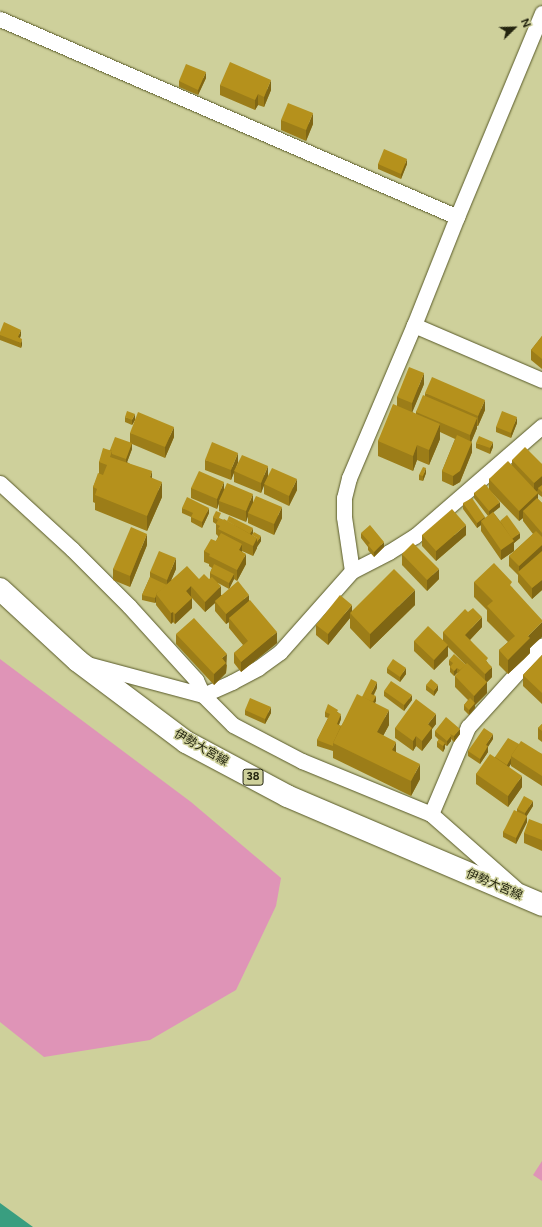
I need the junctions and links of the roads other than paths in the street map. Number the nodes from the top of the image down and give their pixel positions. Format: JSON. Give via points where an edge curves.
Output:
{"nodes":[{"id":1,"x":542,"y":13,"type":"edge"},
{"id":2,"x":0,"y":19,"type":"edge"},
{"id":3,"x":457,"y":217,"type":"junction"},
{"id":4,"x":414,"y":325,"type":"junction"},
{"id":5,"x":542,"y":380,"type":"edge"},
{"id":6,"x":542,"y":426,"type":"edge"},
{"id":7,"x":0,"y":483,"type":"edge"},
{"id":8,"x":352,"y":571,"type":"junction"},
{"id":9,"x":0,"y":589,"type":"edge"},
{"id":10,"x":542,"y":644,"type":"edge"},
{"id":11,"x":78,"y":661,"type":"junction"},
{"id":12,"x":203,"y":695,"type":"junction"},
{"id":13,"x":431,"y":814,"type":"junction"},
{"id":14,"x":535,"y":902,"type":"edge"}],
"edges":[{"from":1,"to":3,"type":"street"},
{"from":2,"to":3,"type":"street"},
{"from":3,"to":4,"type":"street"},
{"from":4,"to":5,"type":"street"},
{"from":4,"to":8,"type":"street","via":[[349,478],[344,498],[344,517]]},
{"from":6,"to":8,"type":"street","via":[[415,536]]},
{"from":7,"to":12,"type":"street","via":[[129,606],[196,680]]},
{"from":8,"to":12,"type":"street","via":[[280,652],[258,668]]},
{"from":9,"to":11,"type":"main road","name":"伊勢大宮線","number":"38"},
{"from":10,"to":13,"type":"street","via":[[468,727]]},
{"from":11,"to":12,"type":"street"},
{"from":11,"to":14,"type":"main road","name":"伊勢大宮線","number":"38","via":[[186,742],[287,796]]},
{"from":12,"to":13,"type":"street","via":[[233,725],[302,761]]},
{"from":13,"to":14,"type":"street"}]}
